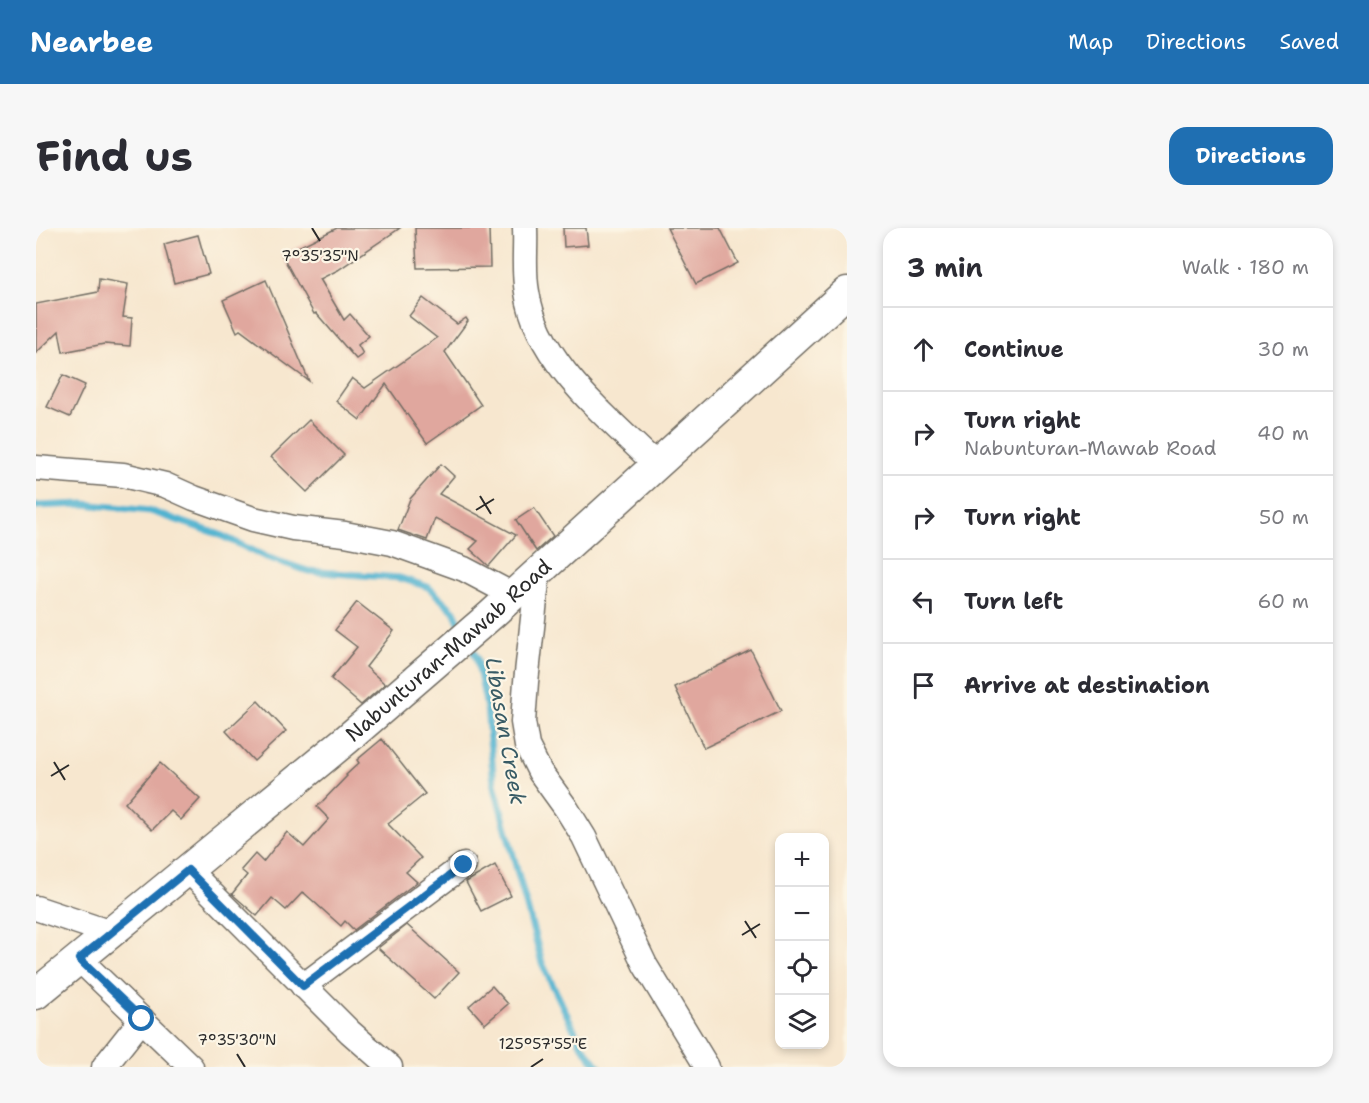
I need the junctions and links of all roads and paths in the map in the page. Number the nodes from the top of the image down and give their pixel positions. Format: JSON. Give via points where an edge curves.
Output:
{"nodes":[{"id":1,"x":525,"y":228,"type":"edge"},
{"id":2,"x":847,"y":292,"type":"edge"},
{"id":3,"x":656,"y":465,"type":"junction"},
{"id":4,"x":36,"y":468,"type":"edge"},
{"id":5,"x":538,"y":573,"type":"junction"},
{"id":6,"x":502,"y":605,"type":"junction"},
{"id":7,"x":464,"y":865,"type":"dead end"},
{"id":8,"x":188,"y":870,"type":"junction"},
{"id":9,"x":36,"y":908,"type":"edge"},
{"id":10,"x":111,"y":933,"type":"junction"},
{"id":11,"x":79,"y":959,"type":"junction"},
{"id":12,"x":303,"y":986,"type":"junction"},
{"id":13,"x":36,"y":994,"type":"edge"},
{"id":14,"x":142,"y":1019,"type":"junction"},
{"id":15,"x":104,"y":1067,"type":"edge"},
{"id":16,"x":191,"y":1067,"type":"edge"},
{"id":17,"x":390,"y":1067,"type":"edge"},
{"id":18,"x":707,"y":1067,"type":"edge"}],
"edges":[{"from":1,"to":3,"type":"street","via":[[526,291],[535,324],[547,346],[576,384]]},
{"from":2,"to":3,"type":"main road","name":"Nabunturan-Mawab Road"},
{"from":3,"to":5,"type":"main road","name":"Nabunturan-Mawab Road"},
{"from":4,"to":6,"type":"street","via":[[123,475],[165,485],[253,519],[392,543],[464,568]]},
{"from":5,"to":6,"type":"main road","name":"Nabunturan-Mawab Road"},
{"from":5,"to":18,"type":"street","via":[[523,722],[527,746],[584,837],[645,965]]},
{"from":6,"to":8,"type":"main road","name":"Nabunturan-Mawab Road"},
{"from":7,"to":12,"type":"street"},
{"from":8,"to":10,"type":"main road","name":"Nabunturan-Mawab Road"},
{"from":8,"to":12,"type":"street"},
{"from":9,"to":10,"type":"street"},
{"from":10,"to":11,"type":"main road","name":"Nabunturan-Mawab Road"},
{"from":11,"to":13,"type":"main road","name":"Nabunturan-Mawab Road"},
{"from":11,"to":14,"type":"street"},
{"from":12,"to":17,"type":"street"},
{"from":14,"to":15,"type":"street"},
{"from":14,"to":16,"type":"street"}]}
